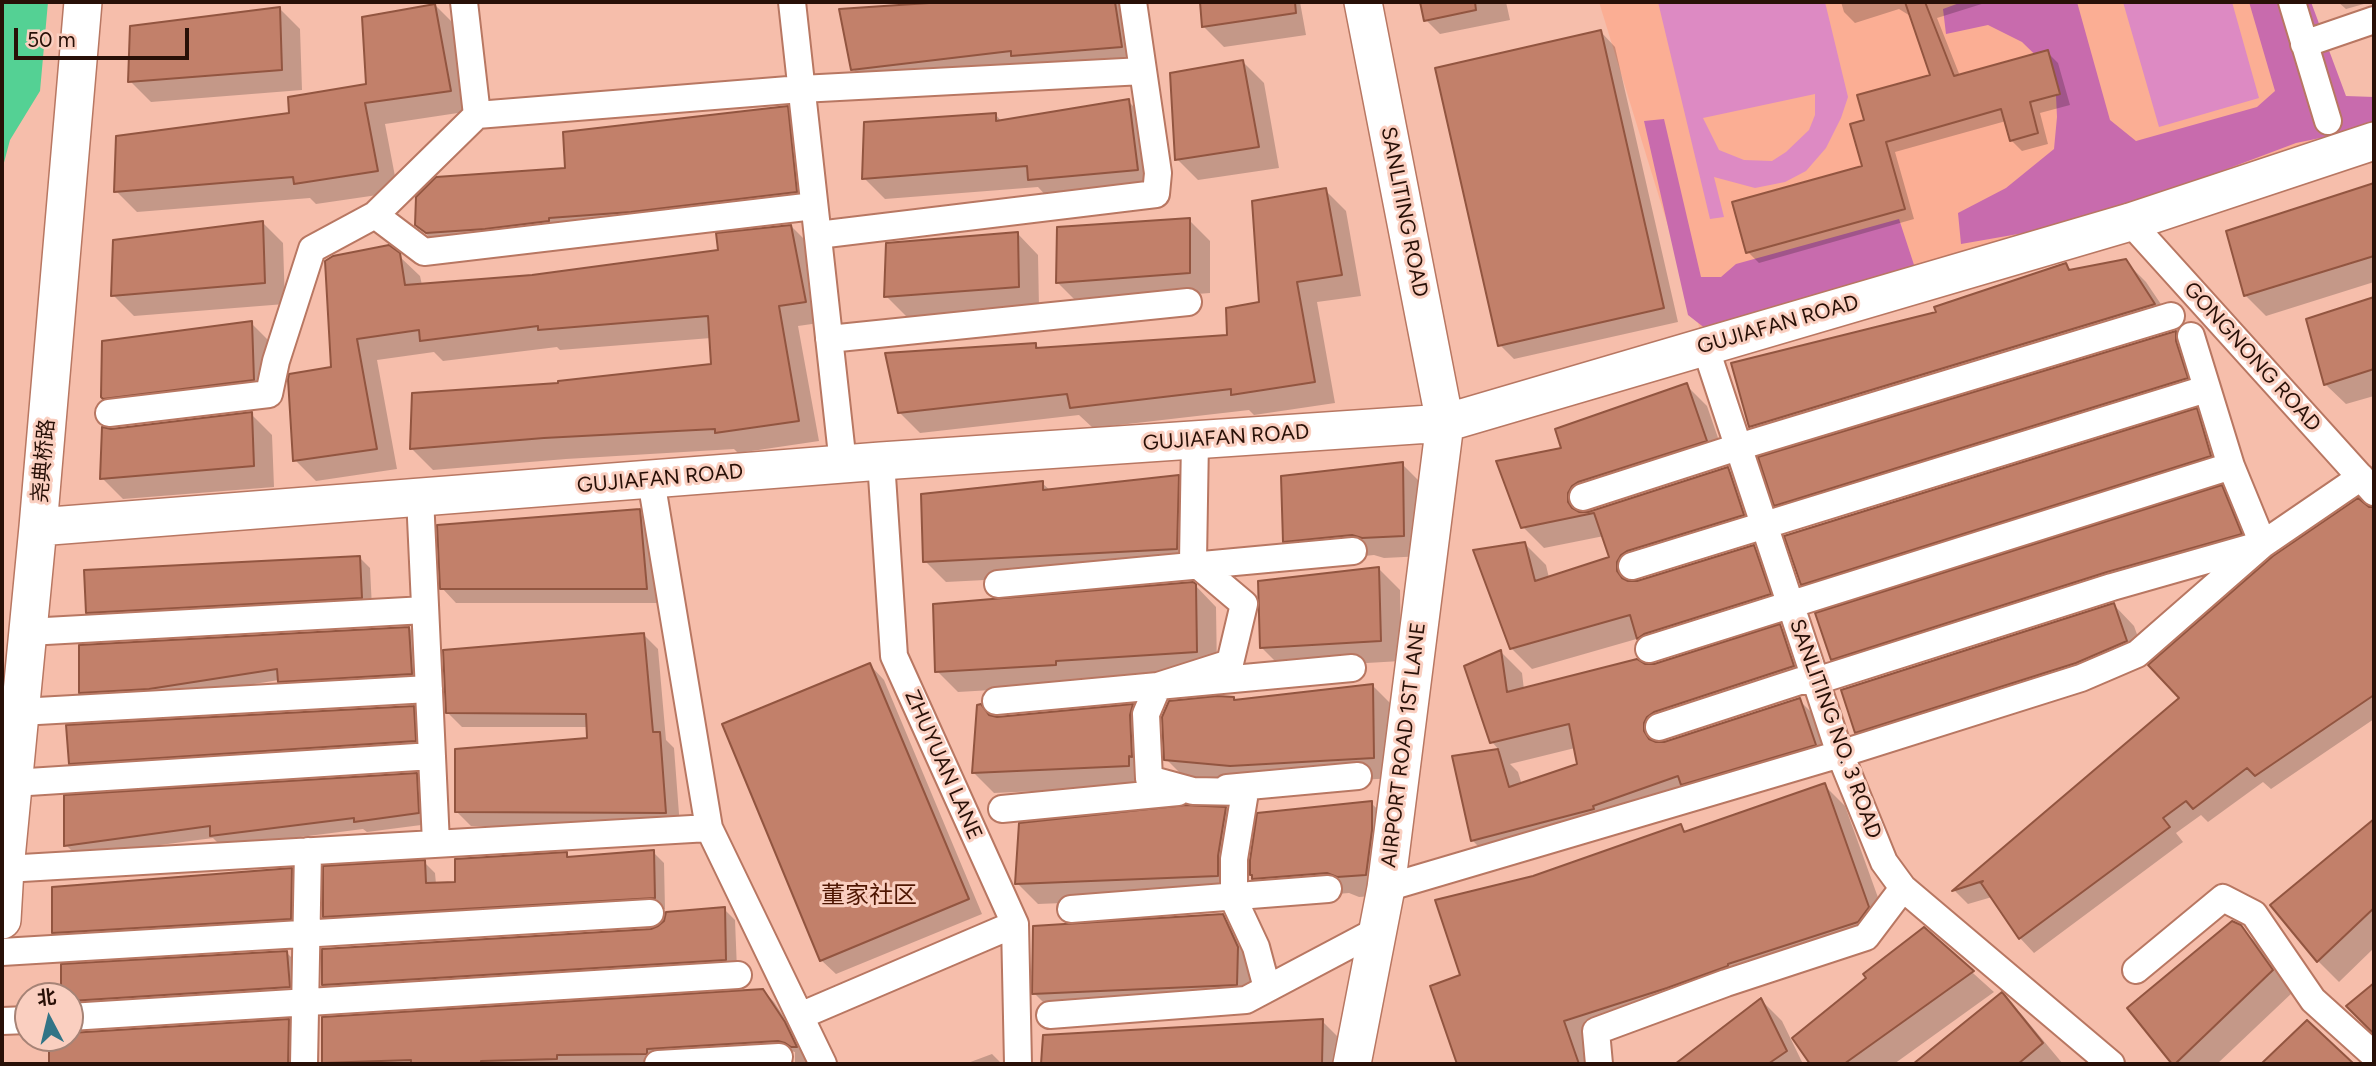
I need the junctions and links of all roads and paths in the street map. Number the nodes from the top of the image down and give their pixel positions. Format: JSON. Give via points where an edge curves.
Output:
{"nodes":[{"id":1,"x":83,"y":2,"type":"edge"},
{"id":2,"x":464,"y":2,"type":"edge"},
{"id":3,"x":792,"y":2,"type":"edge"},
{"id":4,"x":1133,"y":2,"type":"edge"},
{"id":5,"x":1363,"y":2,"type":"edge"},
{"id":6,"x":2292,"y":2,"type":"edge"},
{"id":7,"x":2374,"y":20,"type":"edge"},
{"id":8,"x":2304,"y":44,"type":"junction"},
{"id":9,"x":1143,"y":71,"type":"junction"},
{"id":10,"x":801,"y":89,"type":"junction"},
{"id":11,"x":477,"y":115,"type":"junction"},
{"id":12,"x":2328,"y":121,"type":"dead end"},
{"id":13,"x":2374,"y":141,"type":"edge"},
{"id":14,"x":814,"y":206,"type":"junction"},
{"id":15,"x":375,"y":215,"type":"junction"},
{"id":16,"x":2130,"y":222,"type":"junction"},
{"id":17,"x":818,"y":235,"type":"junction"},
{"id":18,"x":1188,"y":302,"type":"dead end"},
{"id":19,"x":2171,"y":316,"type":"dead end"},
{"id":20,"x":2191,"y":336,"type":"dead end"},
{"id":21,"x":829,"y":339,"type":"junction"},
{"id":22,"x":1705,"y":346,"type":"junction"},
{"id":23,"x":2206,"y":389,"type":"junction"},
{"id":24,"x":109,"y":413,"type":"dead end"},
{"id":25,"x":1445,"y":423,"type":"junction"},
{"id":26,"x":1195,"y":440,"type":"junction"},
{"id":27,"x":1738,"y":447,"type":"junction"},
{"id":28,"x":881,"y":461,"type":"junction"},
{"id":29,"x":843,"y":464,"type":"junction"},
{"id":30,"x":2231,"y":466,"type":"junction"},
{"id":31,"x":650,"y":480,"type":"junction"},
{"id":32,"x":2367,"y":484,"type":"edge"},
{"id":33,"x":420,"y":497,"type":"junction"},
{"id":34,"x":1583,"y":497,"type":"dead end"},
{"id":35,"x":1764,"y":524,"type":"junction"},
{"id":36,"x":38,"y":527,"type":"junction"},
{"id":37,"x":2263,"y":544,"type":"junction"},
{"id":38,"x":1353,"y":551,"type":"dead end"},
{"id":39,"x":1199,"y":566,"type":"junction"},
{"id":40,"x":1632,"y":566,"type":"dead end"},
{"id":41,"x":998,"y":584,"type":"dead end"},
{"id":42,"x":1790,"y":605,"type":"junction"},
{"id":43,"x":425,"y":610,"type":"junction"},
{"id":44,"x":28,"y":632,"type":"junction"},
{"id":45,"x":1649,"y":649,"type":"dead end"},
{"id":46,"x":1352,"y":668,"type":"dead end"},
{"id":47,"x":1816,"y":681,"type":"junction"},
{"id":48,"x":1158,"y":686,"type":"junction"},
{"id":49,"x":429,"y":689,"type":"junction"},
{"id":50,"x":996,"y":701,"type":"dead end"},
{"id":51,"x":20,"y":712,"type":"junction"},
{"id":52,"x":1659,"y":727,"type":"dead end"},
{"id":53,"x":1840,"y":754,"type":"junction"},
{"id":54,"x":432,"y":756,"type":"junction"},
{"id":55,"x":1358,"y":776,"type":"dead end"},
{"id":56,"x":13,"y":783,"type":"junction"},
{"id":57,"x":1193,"y":791,"type":"junction"},
{"id":58,"x":1002,"y":809,"type":"dead end"},
{"id":59,"x":709,"y":828,"type":"junction"},
{"id":60,"x":436,"y":844,"type":"junction"},
{"id":61,"x":308,"y":851,"type":"junction"},
{"id":62,"x":5,"y":869,"type":"junction"},
{"id":63,"x":1386,"y":888,"type":"junction"},
{"id":64,"x":1903,"y":888,"type":"junction"},
{"id":65,"x":1328,"y":889,"type":"dead end"},
{"id":66,"x":1234,"y":895,"type":"junction"},
{"id":67,"x":1071,"y":909,"type":"dead end"},
{"id":68,"x":650,"y":913,"type":"dead end"},
{"id":69,"x":2,"y":920,"type":"edge"},
{"id":70,"x":1015,"y":924,"type":"junction"},
{"id":71,"x":1378,"y":930,"type":"junction"},
{"id":72,"x":307,"y":933,"type":"junction"},
{"id":73,"x":2,"y":951,"type":"edge"},
{"id":74,"x":2137,"y":970,"type":"dead end"},
{"id":75,"x":738,"y":975,"type":"dead end"},
{"id":76,"x":1267,"y":988,"type":"junction"},
{"id":77,"x":305,"y":1003,"type":"junction"},
{"id":78,"x":1051,"y":1015,"type":"dead end"},
{"id":79,"x":84,"y":1016,"type":"edge"},
{"id":80,"x":800,"y":1016,"type":"junction"},
{"id":81,"x":2374,"y":1055,"type":"edge"},
{"id":82,"x":779,"y":1056,"type":"dead end"},
{"id":83,"x":304,"y":1064,"type":"edge"},
{"id":84,"x":657,"y":1064,"type":"edge"},
{"id":85,"x":823,"y":1064,"type":"edge"},
{"id":86,"x":1018,"y":1064,"type":"edge"},
{"id":87,"x":1352,"y":1064,"type":"edge"},
{"id":88,"x":1599,"y":1064,"type":"edge"},
{"id":89,"x":2111,"y":1064,"type":"edge"}],
"edges":[{"from":1,"to":36,"type":"street","name":"尧典桥路"},
{"from":2,"to":11,"type":"street"},
{"from":3,"to":10,"type":"street"},
{"from":4,"to":9,"type":"street"},
{"from":5,"to":25,"type":"street","name":"SANLITING ROAD"},
{"from":6,"to":8,"type":"street"},
{"from":7,"to":8,"type":"street"},
{"from":8,"to":12,"type":"street"},
{"from":9,"to":10,"type":"street"},
{"from":9,"to":17,"type":"street","via":[[1158,173],[1156,194]]},
{"from":10,"to":11,"type":"street"},
{"from":10,"to":14,"type":"street"},
{"from":11,"to":15,"type":"street"},
{"from":13,"to":16,"type":"street","name":"GUJIAFAN ROAD"},
{"from":14,"to":15,"type":"street","via":[[424,251]]},
{"from":14,"to":17,"type":"street"},
{"from":15,"to":24,"type":"street","via":[[312,249],[269,394]]},
{"from":16,"to":22,"type":"street","name":"GUJIAFAN ROAD"},
{"from":16,"to":32,"type":"street","name":"GONGNONG ROAD"},
{"from":17,"to":21,"type":"street"},
{"from":18,"to":21,"type":"street"},
{"from":19,"to":27,"type":"street"},
{"from":20,"to":23,"type":"street"},
{"from":21,"to":29,"type":"street"},
{"from":22,"to":25,"type":"street","name":"GUJIAFAN ROAD"},
{"from":22,"to":27,"type":"street","name":"SANLITING NO. 3 ROAD"},
{"from":23,"to":30,"type":"street"},
{"from":23,"to":35,"type":"street"},
{"from":25,"to":26,"type":"street","name":"GUJIAFAN ROAD"},
{"from":25,"to":63,"type":"street","name":"AIRPORT ROAD 1ST LANE"},
{"from":26,"to":28,"type":"street","name":"GUJIAFAN ROAD"},
{"from":26,"to":39,"type":"street","via":[[1194,561]]},
{"from":27,"to":34,"type":"street"},
{"from":27,"to":35,"type":"street","name":"SANLITING NO. 3 ROAD"},
{"from":28,"to":29,"type":"street","name":"GUJIAFAN ROAD"},
{"from":28,"to":70,"type":"street","name":"ZHUYUAN LANE","via":[[894,656]]},
{"from":29,"to":31,"type":"street","name":"GUJIAFAN ROAD"},
{"from":30,"to":37,"type":"street"},
{"from":30,"to":42,"type":"street"},
{"from":31,"to":33,"type":"street","name":"GUJIAFAN ROAD"},
{"from":31,"to":59,"type":"street"},
{"from":32,"to":37,"type":"street"},
{"from":33,"to":36,"type":"street","name":"GUJIAFAN ROAD"},
{"from":33,"to":43,"type":"street"},
{"from":35,"to":40,"type":"street"},
{"from":35,"to":42,"type":"street","name":"SANLITING NO. 3 ROAD"},
{"from":36,"to":44,"type":"street","name":"尧典桥路"},
{"from":37,"to":47,"type":"street"},
{"from":37,"to":53,"type":"street","via":[[2137,654],[2081,678]]},
{"from":38,"to":39,"type":"street"},
{"from":39,"to":41,"type":"street"},
{"from":39,"to":48,"type":"street","via":[[1244,604],[1230,663]]},
{"from":42,"to":45,"type":"street"},
{"from":42,"to":47,"type":"street","name":"SANLITING NO. 3 ROAD"},
{"from":43,"to":44,"type":"street"},
{"from":43,"to":49,"type":"street"},
{"from":44,"to":51,"type":"street","name":"尧典桥路"},
{"from":46,"to":48,"type":"street"},
{"from":47,"to":52,"type":"street","via":[[1800,681]]},
{"from":47,"to":53,"type":"street","name":"SANLITING NO. 3 ROAD"},
{"from":48,"to":50,"type":"street"},
{"from":48,"to":57,"type":"street","via":[[1146,714],[1149,779]]},
{"from":49,"to":51,"type":"street"},
{"from":49,"to":54,"type":"street"},
{"from":51,"to":56,"type":"street","name":"尧典桥路"},
{"from":53,"to":63,"type":"street"},
{"from":53,"to":64,"type":"street","name":"SANLITING NO. 3 ROAD","via":[[1884,862]]},
{"from":54,"to":56,"type":"street"},
{"from":54,"to":60,"type":"street"},
{"from":55,"to":57,"type":"street"},
{"from":56,"to":62,"type":"street","name":"尧典桥路"},
{"from":57,"to":58,"type":"street"},
{"from":57,"to":66,"type":"street","via":[[1244,792]]},
{"from":59,"to":60,"type":"street"},
{"from":59,"to":80,"type":"street"},
{"from":60,"to":61,"type":"street"},
{"from":61,"to":62,"type":"street"},
{"from":61,"to":72,"type":"street"},
{"from":62,"to":69,"type":"street","name":"尧典桥路"},
{"from":63,"to":71,"type":"street","name":"AIRPORT ROAD 1ST LANE"},
{"from":64,"to":88,"type":"street","via":[[1866,937],[1597,1031]]},
{"from":64,"to":89,"type":"street","name":"SANLITING NO. 3 ROAD"},
{"from":65,"to":66,"type":"street"},
{"from":66,"to":67,"type":"street"},
{"from":66,"to":76,"type":"street"},
{"from":68,"to":72,"type":"street"},
{"from":70,"to":80,"type":"street"},
{"from":70,"to":86,"type":"street","name":"ZHUYUAN LANE"},
{"from":71,"to":76,"type":"street"},
{"from":71,"to":87,"type":"street","name":"AIRPORT ROAD 1ST LANE"},
{"from":72,"to":73,"type":"street"},
{"from":72,"to":77,"type":"street"},
{"from":74,"to":81,"type":"street","via":[[2223,898],[2253,914],[2313,1000]]},
{"from":75,"to":77,"type":"street"},
{"from":76,"to":78,"type":"street","via":[[1246,1000]]},
{"from":77,"to":79,"type":"street"},
{"from":77,"to":83,"type":"street"},
{"from":80,"to":85,"type":"street"},
{"from":82,"to":84,"type":"street"}]}
